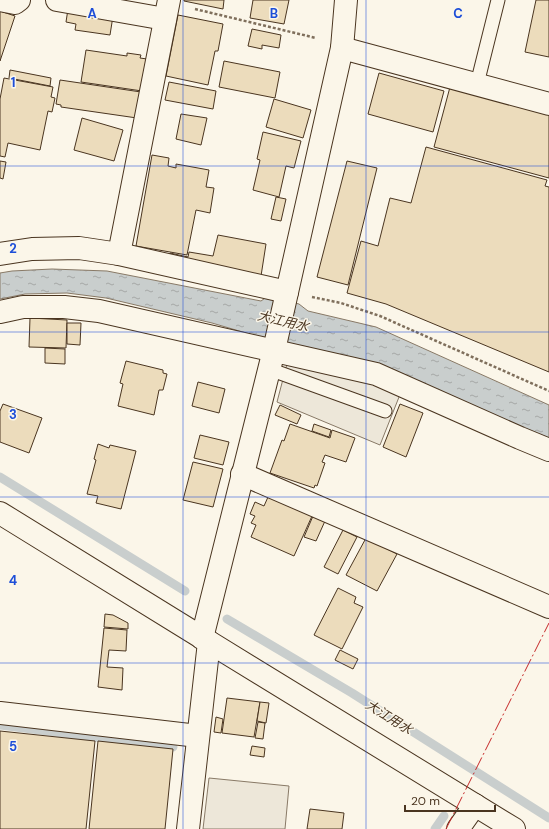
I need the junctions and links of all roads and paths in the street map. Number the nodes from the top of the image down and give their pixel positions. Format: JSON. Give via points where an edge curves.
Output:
{"nodes":[{"id":1,"x":0,"y":0,"type":"edge"},
{"id":2,"x":19,"y":0,"type":"edge"},
{"id":3,"x":57,"y":0,"type":"edge"},
{"id":4,"x":346,"y":0,"type":"edge"},
{"id":5,"x":498,"y":0,"type":"edge"},
{"id":6,"x":168,"y":7,"type":"edge"},
{"id":7,"x":342,"y":48,"type":"junction"},
{"id":8,"x":477,"y":84,"type":"junction"},
{"id":9,"x":549,"y":104,"type":"edge"},
{"id":10,"x":0,"y":254,"type":"edge"},
{"id":11,"x":119,"y":254,"type":"junction"},
{"id":12,"x":286,"y":295,"type":"junction"},
{"id":13,"x":0,"y":312,"type":"edge"},
{"id":14,"x":273,"y":354,"type":"junction"},
{"id":15,"x":549,"y":391,"type":"edge"},
{"id":16,"x":385,"y":411,"type":"dead end"},
{"id":17,"x":549,"y":450,"type":"edge"},
{"id":18,"x":242,"y":474,"type":"junction"},
{"id":19,"x":0,"y":513,"type":"edge"},
{"id":20,"x":549,"y":607,"type":"edge"},
{"id":21,"x":205,"y":640,"type":"junction"},
{"id":22,"x":0,"y":713,"type":"edge"},
{"id":23,"x":198,"y":736,"type":"junction"},
{"id":24,"x":475,"y":805,"type":"junction"},
{"id":25,"x":188,"y":829,"type":"edge"},
{"id":26,"x":458,"y":829,"type":"edge"},
{"id":27,"x":514,"y":829,"type":"edge"}],
"edges":[{"from":1,"to":2,"type":"street","via":[[15,4]]},
{"from":3,"to":6,"type":"street"},
{"from":4,"to":7,"type":"street"},
{"from":5,"to":8,"type":"lane"},
{"from":6,"to":7,"type":"path","via":[[326,41]]},
{"from":6,"to":11,"type":"street"},
{"from":7,"to":8,"type":"street"},
{"from":7,"to":12,"type":"street"},
{"from":8,"to":9,"type":"street"},
{"from":10,"to":11,"type":"street","via":[[32,249],[78,248]]},
{"from":11,"to":12,"type":"street"},
{"from":12,"to":14,"type":"street"},
{"from":12,"to":15,"type":"path","via":[[341,303],[380,316]]},
{"from":13,"to":14,"type":"street","via":[[23,307],[64,307],[99,311]]},
{"from":14,"to":16,"type":"lane"},
{"from":14,"to":17,"type":"street","via":[[376,374]]},
{"from":14,"to":18,"type":"street"},
{"from":18,"to":20,"type":"street"},
{"from":18,"to":21,"type":"street"},
{"from":19,"to":21,"type":"street"},
{"from":21,"to":23,"type":"street"},
{"from":21,"to":24,"type":"street"},
{"from":22,"to":23,"type":"street"},
{"from":23,"to":25,"type":"street"},
{"from":24,"to":26,"type":"street"},
{"from":24,"to":27,"type":"street"}]}
